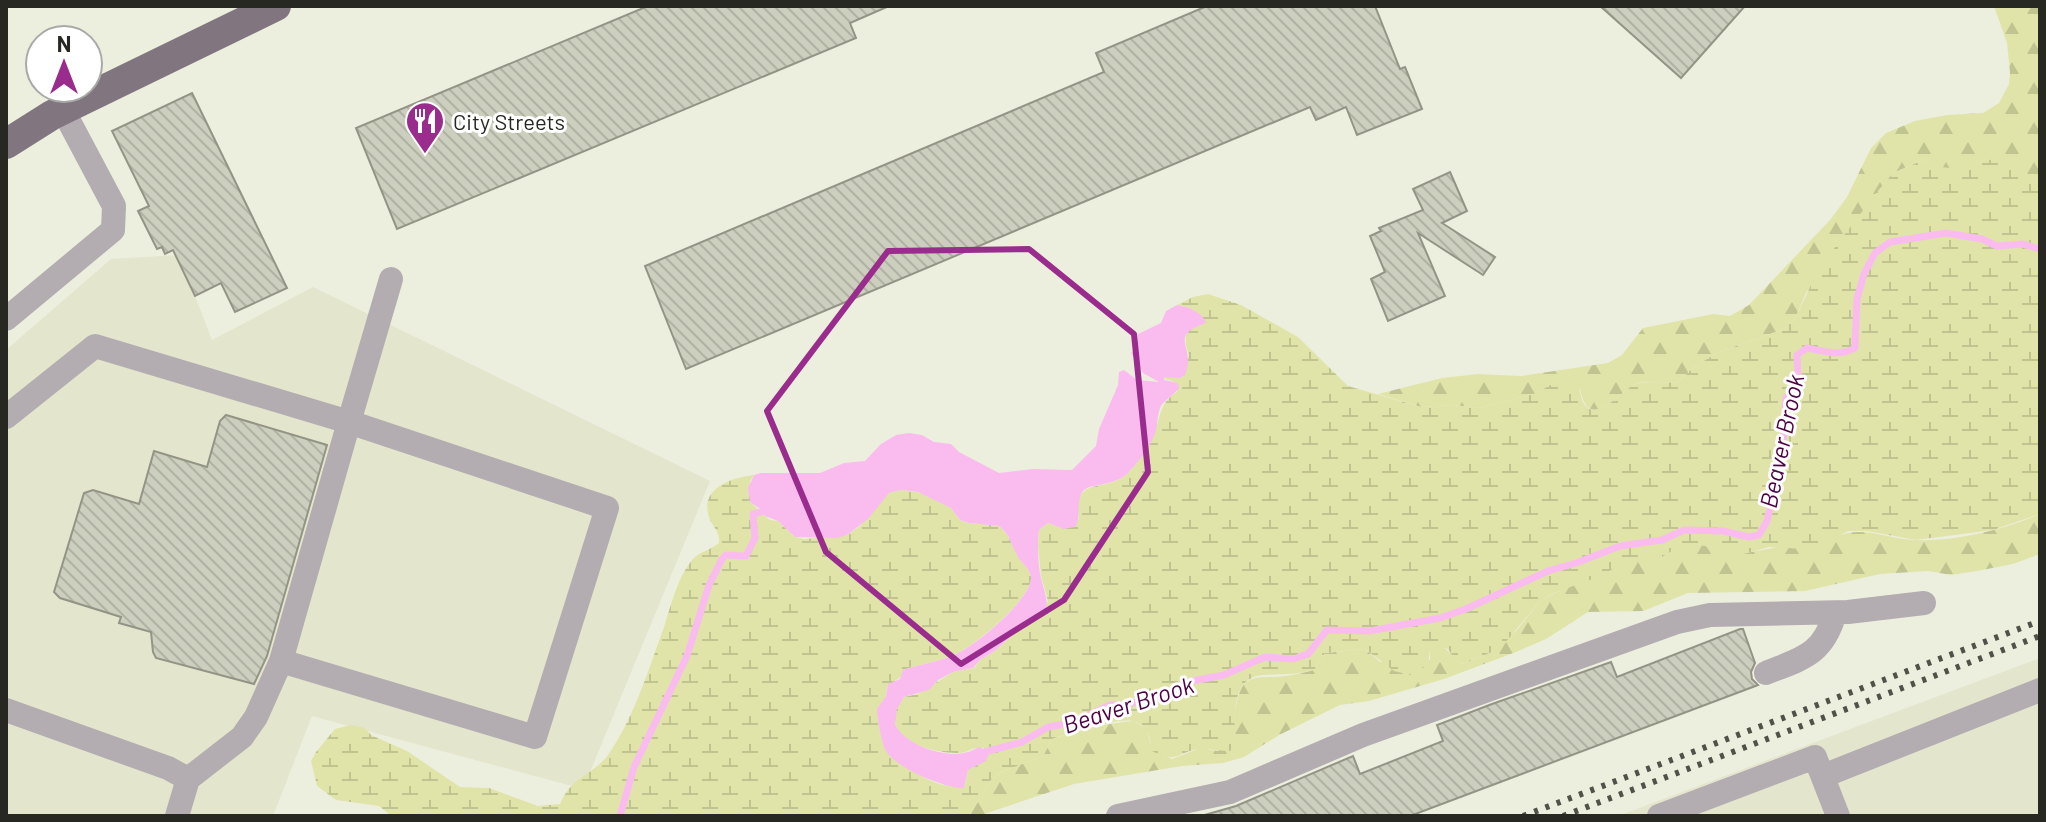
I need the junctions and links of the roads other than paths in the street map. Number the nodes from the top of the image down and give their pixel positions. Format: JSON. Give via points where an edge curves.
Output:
{"nodes":[{"id":1,"x":276,"y":6,"type":"edge"},
{"id":2,"x":63,"y":110,"type":"junction"},
{"id":3,"x":6,"y":144,"type":"edge"},
{"id":4,"x":391,"y":279,"type":"dead end"},
{"id":5,"x":6,"y":319,"type":"edge"},
{"id":6,"x":6,"y":417,"type":"edge"},
{"id":7,"x":349,"y":422,"type":"junction"},
{"id":8,"x":1924,"y":603,"type":"dead end"},
{"id":9,"x":1835,"y":613,"type":"junction"},
{"id":10,"x":281,"y":661,"type":"junction"},
{"id":11,"x":1766,"y":673,"type":"dead end"},
{"id":12,"x":2040,"y":690,"type":"edge"},
{"id":13,"x":6,"y":710,"type":"edge"},
{"id":14,"x":1823,"y":776,"type":"junction"},
{"id":15,"x":188,"y":779,"type":"junction"},
{"id":16,"x":177,"y":816,"type":"edge"},
{"id":17,"x":1118,"y":816,"type":"edge"},
{"id":18,"x":1659,"y":816,"type":"edge"},
{"id":19,"x":1838,"y":816,"type":"edge"}],
"edges":[{"from":1,"to":2,"type":"main road"},
{"from":2,"to":3,"type":"main road"},
{"from":2,"to":5,"type":"lane","via":[[114,206],[113,230]]},
{"from":4,"to":7,"type":"lane"},
{"from":6,"to":7,"type":"lane","via":[[95,346]]},
{"from":7,"to":10,"type":"lane"},
{"from":7,"to":10,"type":"lane","via":[[607,508],[535,737]]},
{"from":8,"to":9,"type":"lane"},
{"from":9,"to":11,"type":"lane","via":[[1812,654]]},
{"from":9,"to":17,"type":"lane","via":[[1726,613],[1677,622],[1363,735],[1230,792]]},
{"from":10,"to":15,"type":"lane","via":[[242,737]]},
{"from":12,"to":14,"type":"lane"},
{"from":13,"to":15,"type":"lane"},
{"from":14,"to":18,"type":"lane","via":[[1815,757]]},
{"from":14,"to":19,"type":"lane"},
{"from":15,"to":16,"type":"lane"}]}
